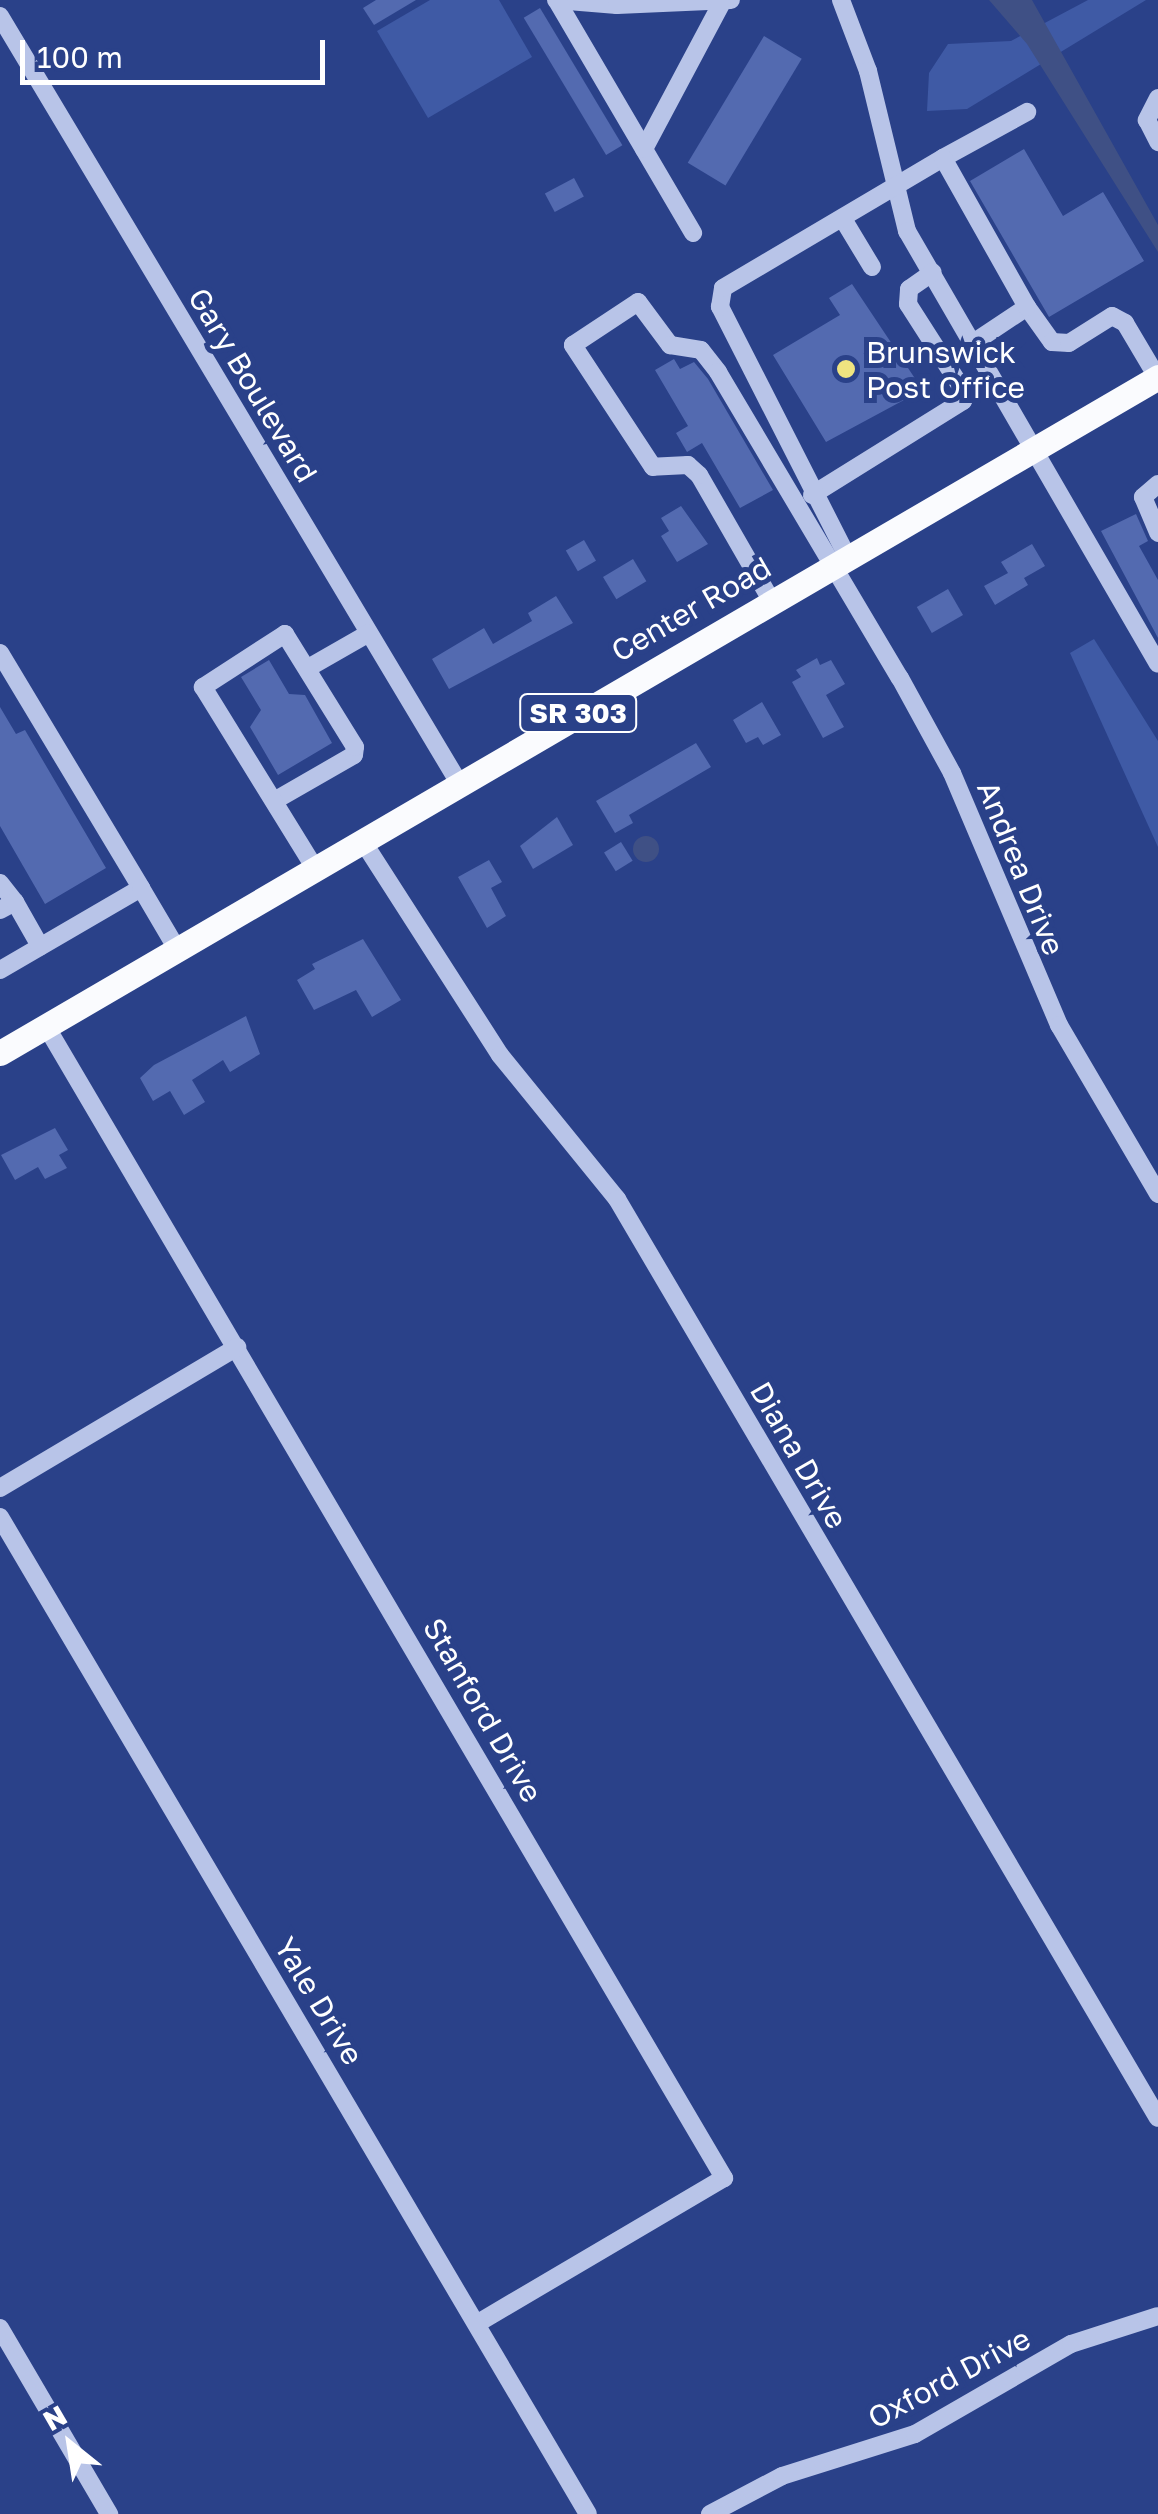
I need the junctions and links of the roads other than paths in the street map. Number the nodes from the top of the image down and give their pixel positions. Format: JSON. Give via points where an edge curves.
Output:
{"nodes":[{"id":1,"x":841,"y":0,"type":"edge"},
{"id":2,"x":556,"y":1,"type":"edge"},
{"id":3,"x":727,"y":1,"type":"edge"},
{"id":4,"x":0,"y":16,"type":"edge"},
{"id":5,"x":1158,"y":98,"type":"edge"},
{"id":6,"x":1027,"y":112,"type":"dead end"},
{"id":7,"x":1158,"y":142,"type":"edge"},
{"id":8,"x":644,"y":149,"type":"junction"},
{"id":9,"x":944,"y":158,"type":"junction"},
{"id":10,"x":892,"y":191,"type":"junction"},
{"id":11,"x":843,"y":219,"type":"junction"},
{"id":12,"x":693,"y":233,"type":"dead end"},
{"id":13,"x":872,"y":268,"type":"dead end"},
{"id":14,"x":932,"y":272,"type":"junction"},
{"id":15,"x":1027,"y":307,"type":"junction"},
{"id":16,"x":973,"y":343,"type":"junction"},
{"id":17,"x":1158,"y":377,"type":"edge"},
{"id":18,"x":1030,"y":448,"type":"junction"},
{"id":19,"x":1158,"y":484,"type":"edge"},
{"id":20,"x":812,"y":495,"type":"junction"},
{"id":21,"x":1158,"y":533,"type":"edge"},
{"id":22,"x":839,"y":560,"type":"junction"},
{"id":23,"x":771,"y":600,"type":"junction"},
{"id":24,"x":369,"y":633,"type":"junction"},
{"id":25,"x":0,"y":653,"type":"edge"},
{"id":26,"x":1158,"y":664,"type":"edge"},
{"id":27,"x":308,"y":668,"type":"junction"},
{"id":28,"x":459,"y":784,"type":"junction"},
{"id":29,"x":274,"y":801,"type":"junction"},
{"id":30,"x":362,"y":840,"type":"junction"},
{"id":31,"x":314,"y":868,"type":"junction"},
{"id":32,"x":0,"y":883,"type":"edge"},
{"id":33,"x":141,"y":888,"type":"junction"},
{"id":34,"x":7,"y":906,"type":"edge"},
{"id":35,"x":40,"y":946,"type":"junction"},
{"id":36,"x":177,"y":949,"type":"junction"},
{"id":37,"x":0,"y":970,"type":"edge"},
{"id":38,"x":46,"y":1026,"type":"junction"},
{"id":39,"x":0,"y":1053,"type":"edge"},
{"id":40,"x":1158,"y":1194,"type":"edge"},
{"id":41,"x":238,"y":1348,"type":"junction"},
{"id":42,"x":0,"y":1488,"type":"edge"},
{"id":43,"x":0,"y":1517,"type":"edge"},
{"id":44,"x":1158,"y":2118,"type":"edge"},
{"id":45,"x":1158,"y":2316,"type":"edge"},
{"id":46,"x":478,"y":2323,"type":"junction"},
{"id":47,"x":0,"y":2328,"type":"edge"},
{"id":48,"x":108,"y":2514,"type":"edge"},
{"id":49,"x":588,"y":2514,"type":"edge"},
{"id":50,"x":710,"y":2514,"type":"edge"}],
"edges":[{"from":1,"to":10,"type":"street","via":[[868,71]]},
{"from":2,"to":3,"type":"street"},
{"from":2,"to":8,"type":"street"},
{"from":3,"to":8,"type":"street"},
{"from":4,"to":24,"type":"street","name":"Gary Boulevard"},
{"from":5,"to":7,"type":"street","via":[[1147,120]]},
{"from":6,"to":9,"type":"street"},
{"from":8,"to":12,"type":"street"},
{"from":9,"to":10,"type":"street"},
{"from":9,"to":15,"type":"street"},
{"from":10,"to":11,"type":"street"},
{"from":10,"to":14,"type":"street","via":[[906,231]]},
{"from":11,"to":13,"type":"street"},
{"from":11,"to":20,"type":"street","via":[[722,288],[720,307]]},
{"from":14,"to":16,"type":"street"},
{"from":14,"to":20,"type":"street","via":[[909,288],[908,304],[963,401]]},
{"from":15,"to":16,"type":"street"},
{"from":15,"to":17,"type":"street","via":[[1052,342],[1069,343],[1112,316],[1125,323]]},
{"from":16,"to":18,"type":"street"},
{"from":17,"to":18,"type":"main road","name":"Center Road","number":"SR 303"},
{"from":18,"to":22,"type":"main road","name":"Center Road","number":"SR 303"},
{"from":18,"to":26,"type":"street"},
{"from":19,"to":21,"type":"street","via":[[1143,497]]},
{"from":20,"to":22,"type":"street"},
{"from":22,"to":23,"type":"main road","name":"Center Road","number":"SR 303"},
{"from":22,"to":23,"type":"street","via":[[701,350],[670,346],[638,302],[572,344],[653,467],[688,465],[699,475]]},
{"from":22,"to":40,"type":"street","name":"Andrea Drive","via":[[936,741],[1045,996]]},
{"from":23,"to":28,"type":"main road","name":"Center Road","number":"SR 303"},
{"from":24,"to":27,"type":"street"},
{"from":24,"to":28,"type":"street","name":"Gary Boulevard"},
{"from":25,"to":33,"type":"street"},
{"from":27,"to":29,"type":"street","via":[[354,755]]},
{"from":27,"to":29,"type":"street","via":[[285,634],[204,681]]},
{"from":28,"to":30,"type":"main road","name":"Center Road","number":"SR 303"},
{"from":29,"to":31,"type":"street"},
{"from":30,"to":31,"type":"main road","name":"Center Road","number":"SR 303"},
{"from":30,"to":44,"type":"street","name":"Diana Drive","via":[[500,1056],[617,1199]]},
{"from":31,"to":36,"type":"main road","name":"Center Road","number":"SR 303"},
{"from":32,"to":34,"type":"street"},
{"from":33,"to":35,"type":"street"},
{"from":33,"to":36,"type":"street"},
{"from":34,"to":35,"type":"street"},
{"from":35,"to":37,"type":"street"},
{"from":36,"to":38,"type":"main road","name":"Center Road","number":"SR 303"},
{"from":38,"to":39,"type":"main road","name":"Center Road","number":"SR 303"},
{"from":38,"to":41,"type":"street","name":"Stanford Drive"},
{"from":41,"to":42,"type":"street"},
{"from":41,"to":46,"type":"street","name":"Stanford Drive","via":[[724,2178]]},
{"from":43,"to":46,"type":"street","name":"Yale Drive"},
{"from":45,"to":50,"type":"street","name":"Oxford Drive","via":[[1070,2344],[915,2434],[782,2476]]},
{"from":46,"to":49,"type":"street","name":"Yale Drive"},
{"from":47,"to":48,"type":"street"}]}
